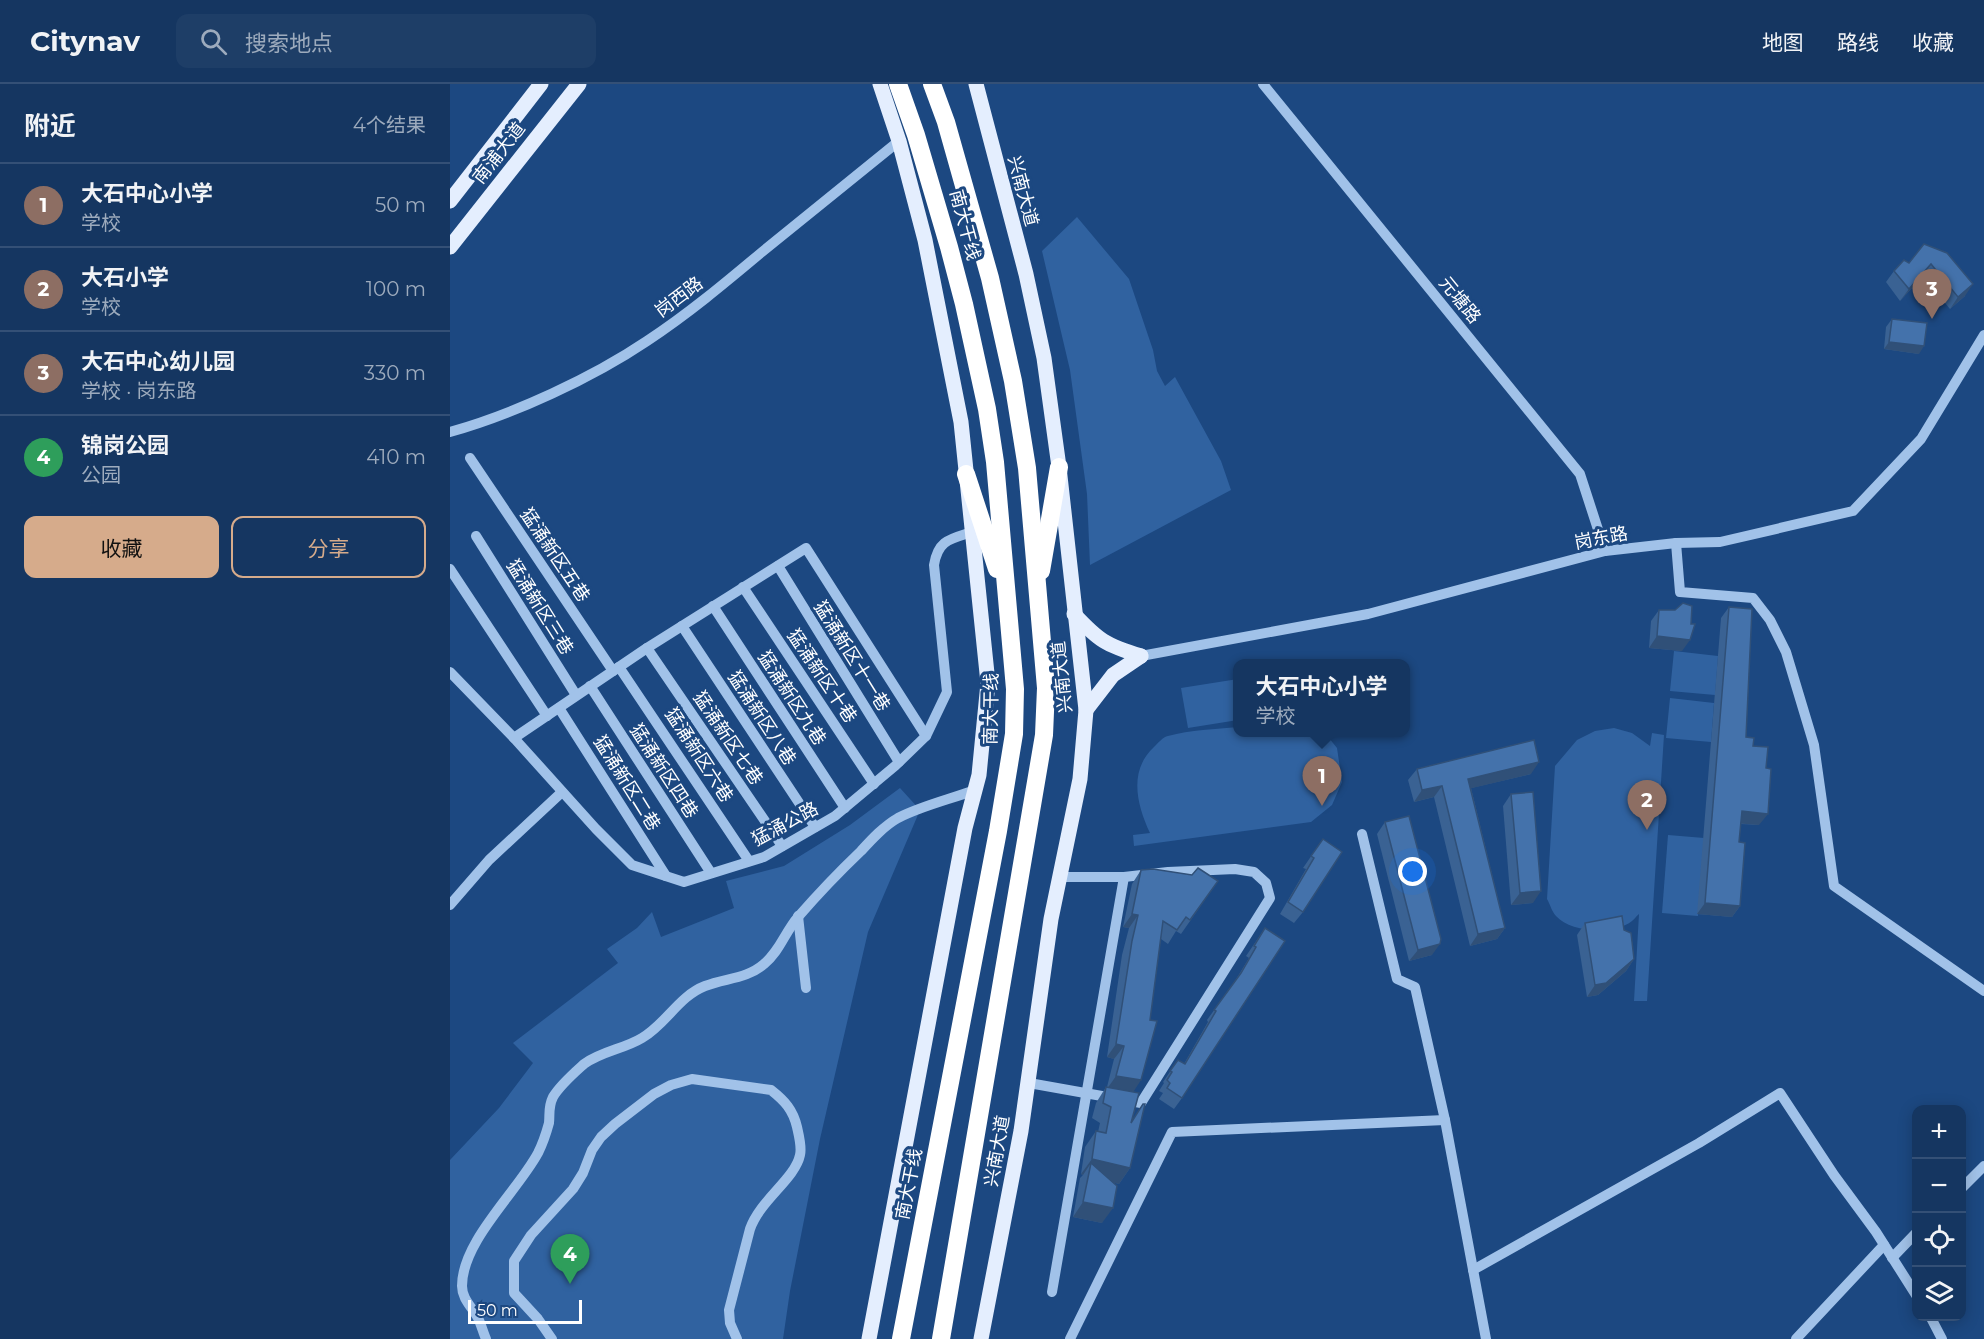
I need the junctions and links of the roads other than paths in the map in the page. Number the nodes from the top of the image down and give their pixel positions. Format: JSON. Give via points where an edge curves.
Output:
{"nodes":[{"id":1,"x":542,"y":84,"type":"edge"},
{"id":2,"x":579,"y":84,"type":"edge"},
{"id":3,"x":898,"y":84,"type":"edge"},
{"id":4,"x":932,"y":84,"type":"edge"},
{"id":5,"x":976,"y":84,"type":"edge"},
{"id":6,"x":1263,"y":84,"type":"edge"},
{"id":7,"x":882,"y":91,"type":"edge"},
{"id":8,"x":899,"y":141,"type":"junction"},
{"id":9,"x":450,"y":201,"type":"edge"},
{"id":10,"x":450,"y":247,"type":"edge"},
{"id":11,"x":1984,"y":335,"type":"edge"},
{"id":12,"x":450,"y":432,"type":"edge"},
{"id":13,"x":470,"y":458,"type":"dead end"},
{"id":14,"x":1059,"y":467,"type":"junction"},
{"id":15,"x":966,"y":474,"type":"junction"},
{"id":16,"x":972,"y":532,"type":"junction"},
{"id":17,"x":476,"y":536,"type":"dead end"},
{"id":18,"x":1676,"y":543,"type":"junction"},
{"id":19,"x":1605,"y":551,"type":"junction"},
{"id":20,"x":778,"y":566,"type":"junction"},
{"id":21,"x":450,"y":569,"type":"edge"},
{"id":22,"x":743,"y":586,"type":"junction"},
{"id":23,"x":1037,"y":596,"type":"junction"},
{"id":24,"x":1007,"y":600,"type":"junction"},
{"id":25,"x":712,"y":606,"type":"junction"},
{"id":26,"x":1074,"y":614,"type":"junction"},
{"id":27,"x":682,"y":626,"type":"junction"},
{"id":28,"x":647,"y":648,"type":"junction"},
{"id":29,"x":1141,"y":656,"type":"junction"},
{"id":30,"x":616,"y":669,"type":"junction"},
{"id":31,"x":450,"y":672,"type":"edge"},
{"id":32,"x":590,"y":686,"type":"junction"},
{"id":33,"x":576,"y":695,"type":"junction"},
{"id":34,"x":560,"y":708,"type":"junction"},
{"id":35,"x":1086,"y":710,"type":"junction"},
{"id":36,"x":547,"y":716,"type":"junction"},
{"id":37,"x":926,"y":736,"type":"junction"},
{"id":38,"x":514,"y":738,"type":"junction"},
{"id":39,"x":899,"y":762,"type":"junction"},
{"id":40,"x":874,"y":783,"type":"junction"},
{"id":41,"x":975,"y":790,"type":"junction"},
{"id":42,"x":562,"y":792,"type":"junction"},
{"id":43,"x":845,"y":808,"type":"junction"},
{"id":44,"x":815,"y":828,"type":"junction"},
{"id":45,"x":1362,"y":834,"type":"dead end"},
{"id":46,"x":782,"y":846,"type":"junction"},
{"id":47,"x":749,"y":861,"type":"junction"},
{"id":48,"x":711,"y":873,"type":"junction"},
{"id":49,"x":666,"y":876,"type":"junction"},
{"id":50,"x":1060,"y":877,"type":"junction"},
{"id":51,"x":1124,"y":877,"type":"junction"},
{"id":52,"x":450,"y":905,"type":"edge"},
{"id":53,"x":798,"y":916,"type":"junction"},
{"id":54,"x":806,"y":988,"type":"dead end"},
{"id":55,"x":1984,"y":992,"type":"edge"},
{"id":56,"x":1029,"y":1083,"type":"junction"},
{"id":57,"x":1088,"y":1092,"type":"junction"},
{"id":58,"x":1445,"y":1120,"type":"junction"},
{"id":59,"x":1984,"y":1166,"type":"edge"},
{"id":60,"x":1966,"y":1184,"type":"edge"},
{"id":61,"x":1912,"y":1238,"type":"edge"},
{"id":62,"x":1884,"y":1245,"type":"junction"},
{"id":63,"x":1892,"y":1258,"type":"junction"},
{"id":64,"x":1473,"y":1270,"type":"junction"},
{"id":65,"x":1912,"y":1288,"type":"edge"},
{"id":66,"x":1052,"y":1292,"type":"dead end"},
{"id":67,"x":1932,"y":1321,"type":"edge"},
{"id":68,"x":486,"y":1339,"type":"edge"},
{"id":69,"x":552,"y":1339,"type":"edge"},
{"id":70,"x":737,"y":1339,"type":"edge"},
{"id":71,"x":869,"y":1339,"type":"edge"},
{"id":72,"x":901,"y":1339,"type":"edge"},
{"id":73,"x":941,"y":1339,"type":"edge"},
{"id":74,"x":981,"y":1339,"type":"edge"},
{"id":75,"x":1070,"y":1339,"type":"edge"},
{"id":76,"x":1486,"y":1339,"type":"edge"},
{"id":77,"x":1796,"y":1339,"type":"edge"},
{"id":78,"x":1942,"y":1339,"type":"edge"}],
"edges":[{"from":1,"to":9,"type":"main road","name":"南浦大道"},
{"from":2,"to":10,"type":"main road","name":"南浦大道"},
{"from":3,"to":24,"type":"highway","name":"南大干线","via":[[933,189],[987,409]]},
{"from":4,"to":23,"type":"highway","name":"南大干线","via":[[963,179],[1013,381],[1027,468]]},
{"from":5,"to":14,"type":"main road","name":"兴南大道","via":[[1026,274],[1044,358]]},
{"from":6,"to":19,"type":"street","name":"元塘路","via":[[1580,474]]},
{"from":7,"to":8,"type":"main road"},
{"from":8,"to":12,"type":"street","name":"岗西路","via":[[693,309],[646,342],[536,400]]},
{"from":8,"to":15,"type":"main road","via":[[925,240],[961,422]]},
{"from":11,"to":18,"type":"street","name":"岗东路","via":[[1921,439],[1853,511],[1720,542]]},
{"from":13,"to":30,"type":"street","name":"猛涌新区五巷"},
{"from":14,"to":23,"type":"highway"},
{"from":14,"to":26,"type":"main road","name":"兴南大道"},
{"from":15,"to":16,"type":"main road"},
{"from":15,"to":24,"type":"highway"},
{"from":16,"to":37,"type":"street","name":"猛涌公路","via":[[948,539],[936,552],[934,566],[947,692]]},
{"from":16,"to":41,"type":"main road","via":[[988,683]]},
{"from":17,"to":33,"type":"street","name":"猛涌新区三巷"},
{"from":18,"to":19,"type":"street","name":"岗东路"},
{"from":18,"to":55,"type":"street","via":[[1680,592],[1753,598],[1770,620],[1786,652],[1814,745],[1834,886]]},
{"from":19,"to":29,"type":"street","name":"岗东路","via":[[1368,614]]},
{"from":20,"to":22,"type":"street"},
{"from":20,"to":37,"type":"street","via":[[806,548]]},
{"from":20,"to":39,"type":"street","name":"猛涌新区十一巷"},
{"from":21,"to":36,"type":"street"},
{"from":22,"to":25,"type":"street"},
{"from":22,"to":40,"type":"street","name":"猛涌新区十巷"},
{"from":23,"to":73,"type":"highway","name":"南大干线","via":[[1046,688],[1044,735]]},
{"from":24,"to":72,"type":"highway","name":"南大干线","via":[[1015,689],[1014,734]]},
{"from":25,"to":27,"type":"street"},
{"from":25,"to":43,"type":"street","name":"猛涌新区九巷"},
{"from":26,"to":29,"type":"main road","via":[[1111,646]]},
{"from":26,"to":35,"type":"main road","name":"兴南大道"},
{"from":27,"to":28,"type":"street"},
{"from":27,"to":44,"type":"street","name":"猛涌新区八巷"},
{"from":28,"to":30,"type":"street"},
{"from":28,"to":46,"type":"street","name":"猛涌新区七巷"},
{"from":29,"to":35,"type":"main road","via":[[1113,675]]},
{"from":30,"to":32,"type":"street"},
{"from":30,"to":47,"type":"street","name":"猛涌新区六巷"},
{"from":31,"to":38,"type":"street","name":"猛涌公路"},
{"from":32,"to":33,"type":"street"},
{"from":32,"to":48,"type":"street","name":"猛涌新区四巷"},
{"from":33,"to":34,"type":"street"},
{"from":34,"to":36,"type":"street"},
{"from":34,"to":49,"type":"street","name":"猛涌新区二巷"},
{"from":35,"to":50,"type":"main road","name":"兴南大道","via":[[1080,779]]},
{"from":36,"to":38,"type":"street"},
{"from":37,"to":39,"type":"street","name":"猛涌公路"},
{"from":38,"to":42,"type":"street","name":"猛涌公路"},
{"from":39,"to":40,"type":"street","name":"猛涌公路"},
{"from":40,"to":43,"type":"street","name":"猛涌公路"},
{"from":41,"to":53,"type":"street","via":[[885,826]]},
{"from":41,"to":71,"type":"main road"},
{"from":42,"to":49,"type":"street","name":"猛涌公路","via":[[632,865]]},
{"from":42,"to":52,"type":"street","via":[[489,860]]},
{"from":43,"to":44,"type":"street","name":"猛涌公路"},
{"from":44,"to":46,"type":"street","name":"猛涌公路"},
{"from":45,"to":58,"type":"street","via":[[1397,979],[1415,987]]},
{"from":46,"to":47,"type":"street","name":"猛涌公路"},
{"from":47,"to":48,"type":"street","name":"猛涌公路"},
{"from":48,"to":49,"type":"street","name":"猛涌公路","via":[[684,882]]},
{"from":50,"to":51,"type":"street"},
{"from":50,"to":56,"type":"main road","name":"兴南大道"},
{"from":51,"to":57,"type":"street"},
{"from":51,"to":57,"type":"street","via":[[1236,869],[1254,872],[1266,883],[1270,898],[1141,1102]]},
{"from":53,"to":54,"type":"street"},
{"from":53,"to":68,"type":"street","via":[[763,966],[745,976],[694,992],[642,1038],[586,1063],[554,1097],[544,1141],[534,1161],[474,1245],[465,1266],[464,1297]]},
{"from":56,"to":57,"type":"street"},
{"from":56,"to":74,"type":"main road","name":"兴南大道"},
{"from":57,"to":66,"type":"street"},
{"from":58,"to":64,"type":"street"},
{"from":58,"to":75,"type":"street","via":[[1172,1132]]},
{"from":59,"to":60,"type":"street"},
{"from":61,"to":63,"type":"street"},
{"from":62,"to":63,"type":"street"},
{"from":62,"to":64,"type":"street","via":[[1780,1093]]},
{"from":62,"to":77,"type":"street"},
{"from":63,"to":65,"type":"street"},
{"from":64,"to":76,"type":"street"},
{"from":67,"to":78,"type":"street"},
{"from":69,"to":70,"type":"street","via":[[514,1293],[514,1261],[531,1235],[573,1189],[601,1137],[654,1094],[692,1079],[771,1090],[793,1111],[799,1136],[800,1156],[754,1216],[750,1229],[729,1310]]}]}
